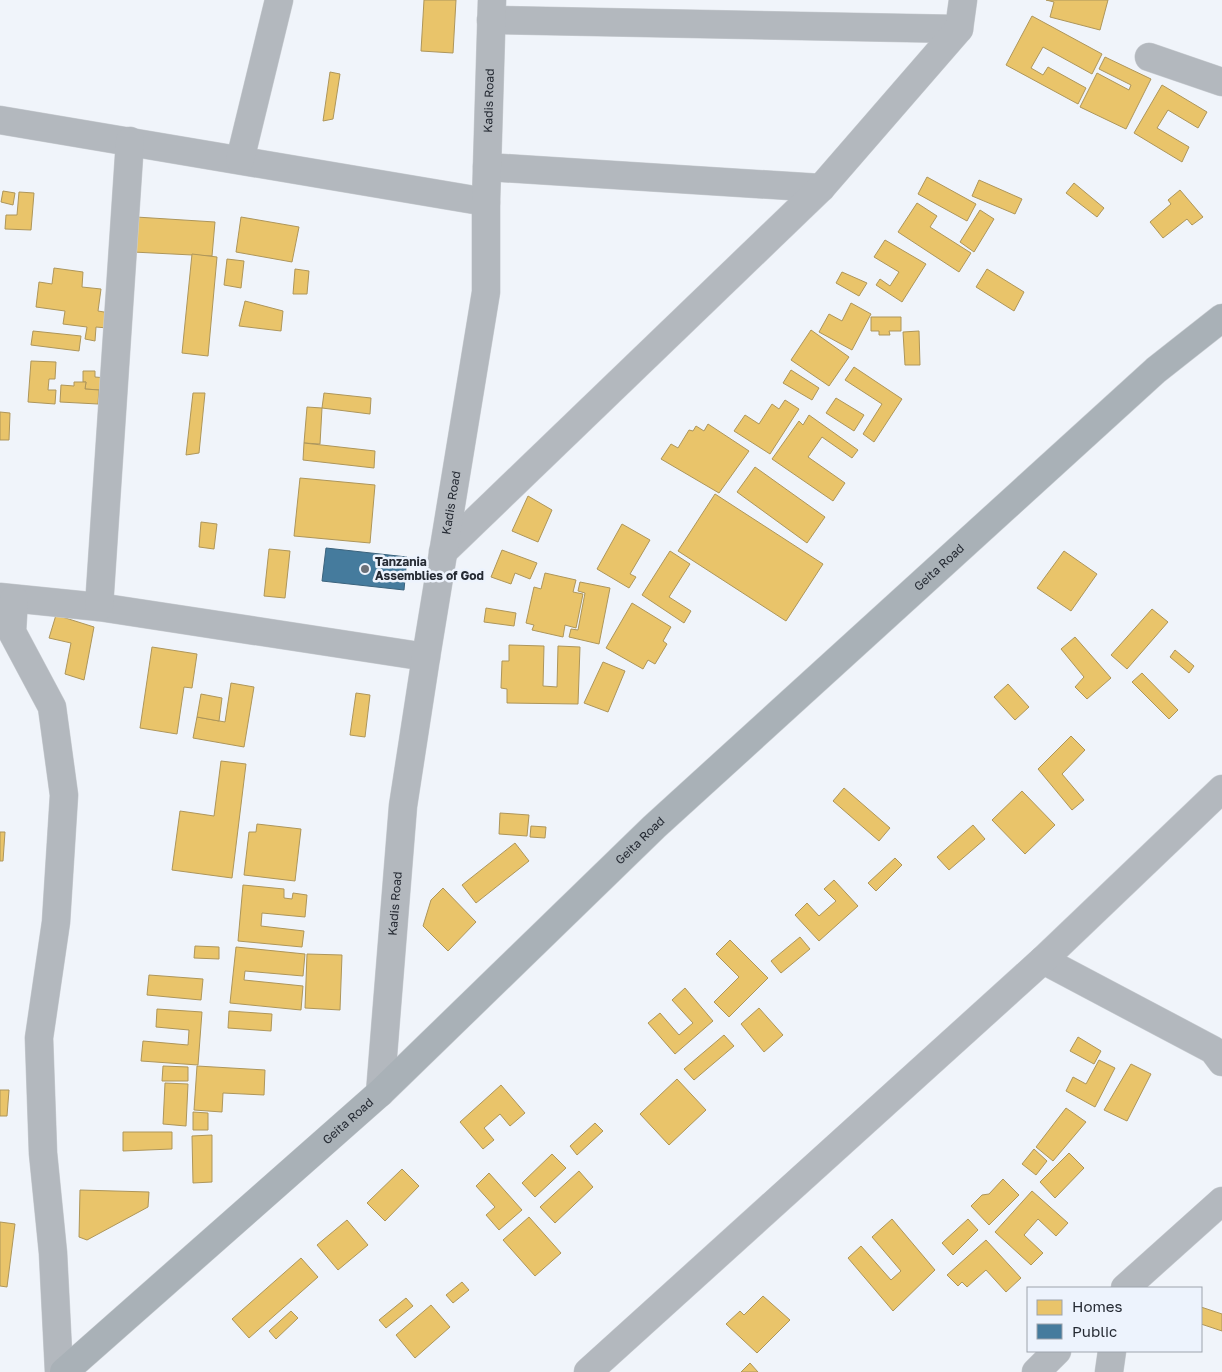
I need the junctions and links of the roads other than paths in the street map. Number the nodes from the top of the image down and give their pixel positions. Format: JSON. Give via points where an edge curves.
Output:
{"nodes":[{"id":1,"x":279,"y":0,"type":"edge"},
{"id":2,"x":963,"y":0,"type":"edge"},
{"id":3,"x":492,"y":10,"type":"edge"},
{"id":4,"x":959,"y":29,"type":"junction"},
{"id":5,"x":1149,"y":57,"type":"dead end"},
{"id":6,"x":1222,"y":82,"type":"edge"},
{"id":7,"x":0,"y":120,"type":"edge"},
{"id":8,"x":130,"y":141,"type":"junction"},
{"id":9,"x":240,"y":160,"type":"junction"},
{"id":10,"x":487,"y":168,"type":"junction"},
{"id":11,"x":820,"y":188,"type":"junction"},
{"id":12,"x":486,"y":202,"type":"junction"},
{"id":13,"x":1222,"y":318,"type":"edge"},
{"id":14,"x":443,"y":552,"type":"junction"},
{"id":15,"x":7,"y":598,"type":"edge"},
{"id":16,"x":99,"y":607,"type":"junction"},
{"id":17,"x":426,"y":657,"type":"junction"},
{"id":18,"x":1222,"y":789,"type":"edge"},
{"id":19,"x":1043,"y":960,"type":"junction"},
{"id":20,"x":1222,"y":1062,"type":"edge"},
{"id":21,"x":380,"y":1093,"type":"junction"},
{"id":22,"x":1222,"y":1201,"type":"edge"},
{"id":23,"x":1126,"y":1287,"type":"edge"},
{"id":24,"x":1056,"y":1352,"type":"edge"},
{"id":25,"x":1112,"y":1352,"type":"edge"},
{"id":26,"x":59,"y":1372,"type":"edge"},
{"id":27,"x":64,"y":1372,"type":"edge"},
{"id":28,"x":588,"y":1372,"type":"edge"},
{"id":29,"x":1036,"y":1372,"type":"edge"},
{"id":30,"x":1109,"y":1372,"type":"edge"}],
"edges":[{"from":1,"to":9,"type":"street"},
{"from":2,"to":4,"type":"street"},
{"from":3,"to":4,"type":"street"},
{"from":3,"to":10,"type":"street","name":"Kadis Road"},
{"from":4,"to":11,"type":"street"},
{"from":5,"to":6,"type":"street"},
{"from":7,"to":8,"type":"street"},
{"from":8,"to":9,"type":"street"},
{"from":8,"to":16,"type":"street"},
{"from":9,"to":12,"type":"street"},
{"from":10,"to":11,"type":"street"},
{"from":10,"to":12,"type":"street","name":"Kadis Road"},
{"from":11,"to":14,"type":"street"},
{"from":12,"to":14,"type":"street","name":"Kadis Road","via":[[486,292]]},
{"from":13,"to":21,"type":"main road","name":"Geita Road","via":[[1156,370],[654,827]]},
{"from":14,"to":17,"type":"street","name":"Kadis Road"},
{"from":15,"to":16,"type":"street"},
{"from":15,"to":26,"type":"street","via":[[12,632],[52,708],[64,794],[56,922],[40,1038],[43,1153],[53,1252]]},
{"from":16,"to":17,"type":"street"},
{"from":17,"to":21,"type":"street","name":"Kadis Road","via":[[403,806]]},
{"from":18,"to":19,"type":"street"},
{"from":19,"to":20,"type":"street","via":[[1213,1050]]},
{"from":19,"to":28,"type":"street"},
{"from":21,"to":27,"type":"main road","name":"Geita Road"},
{"from":22,"to":23,"type":"street"},
{"from":24,"to":29,"type":"street"},
{"from":25,"to":30,"type":"street"}]}
